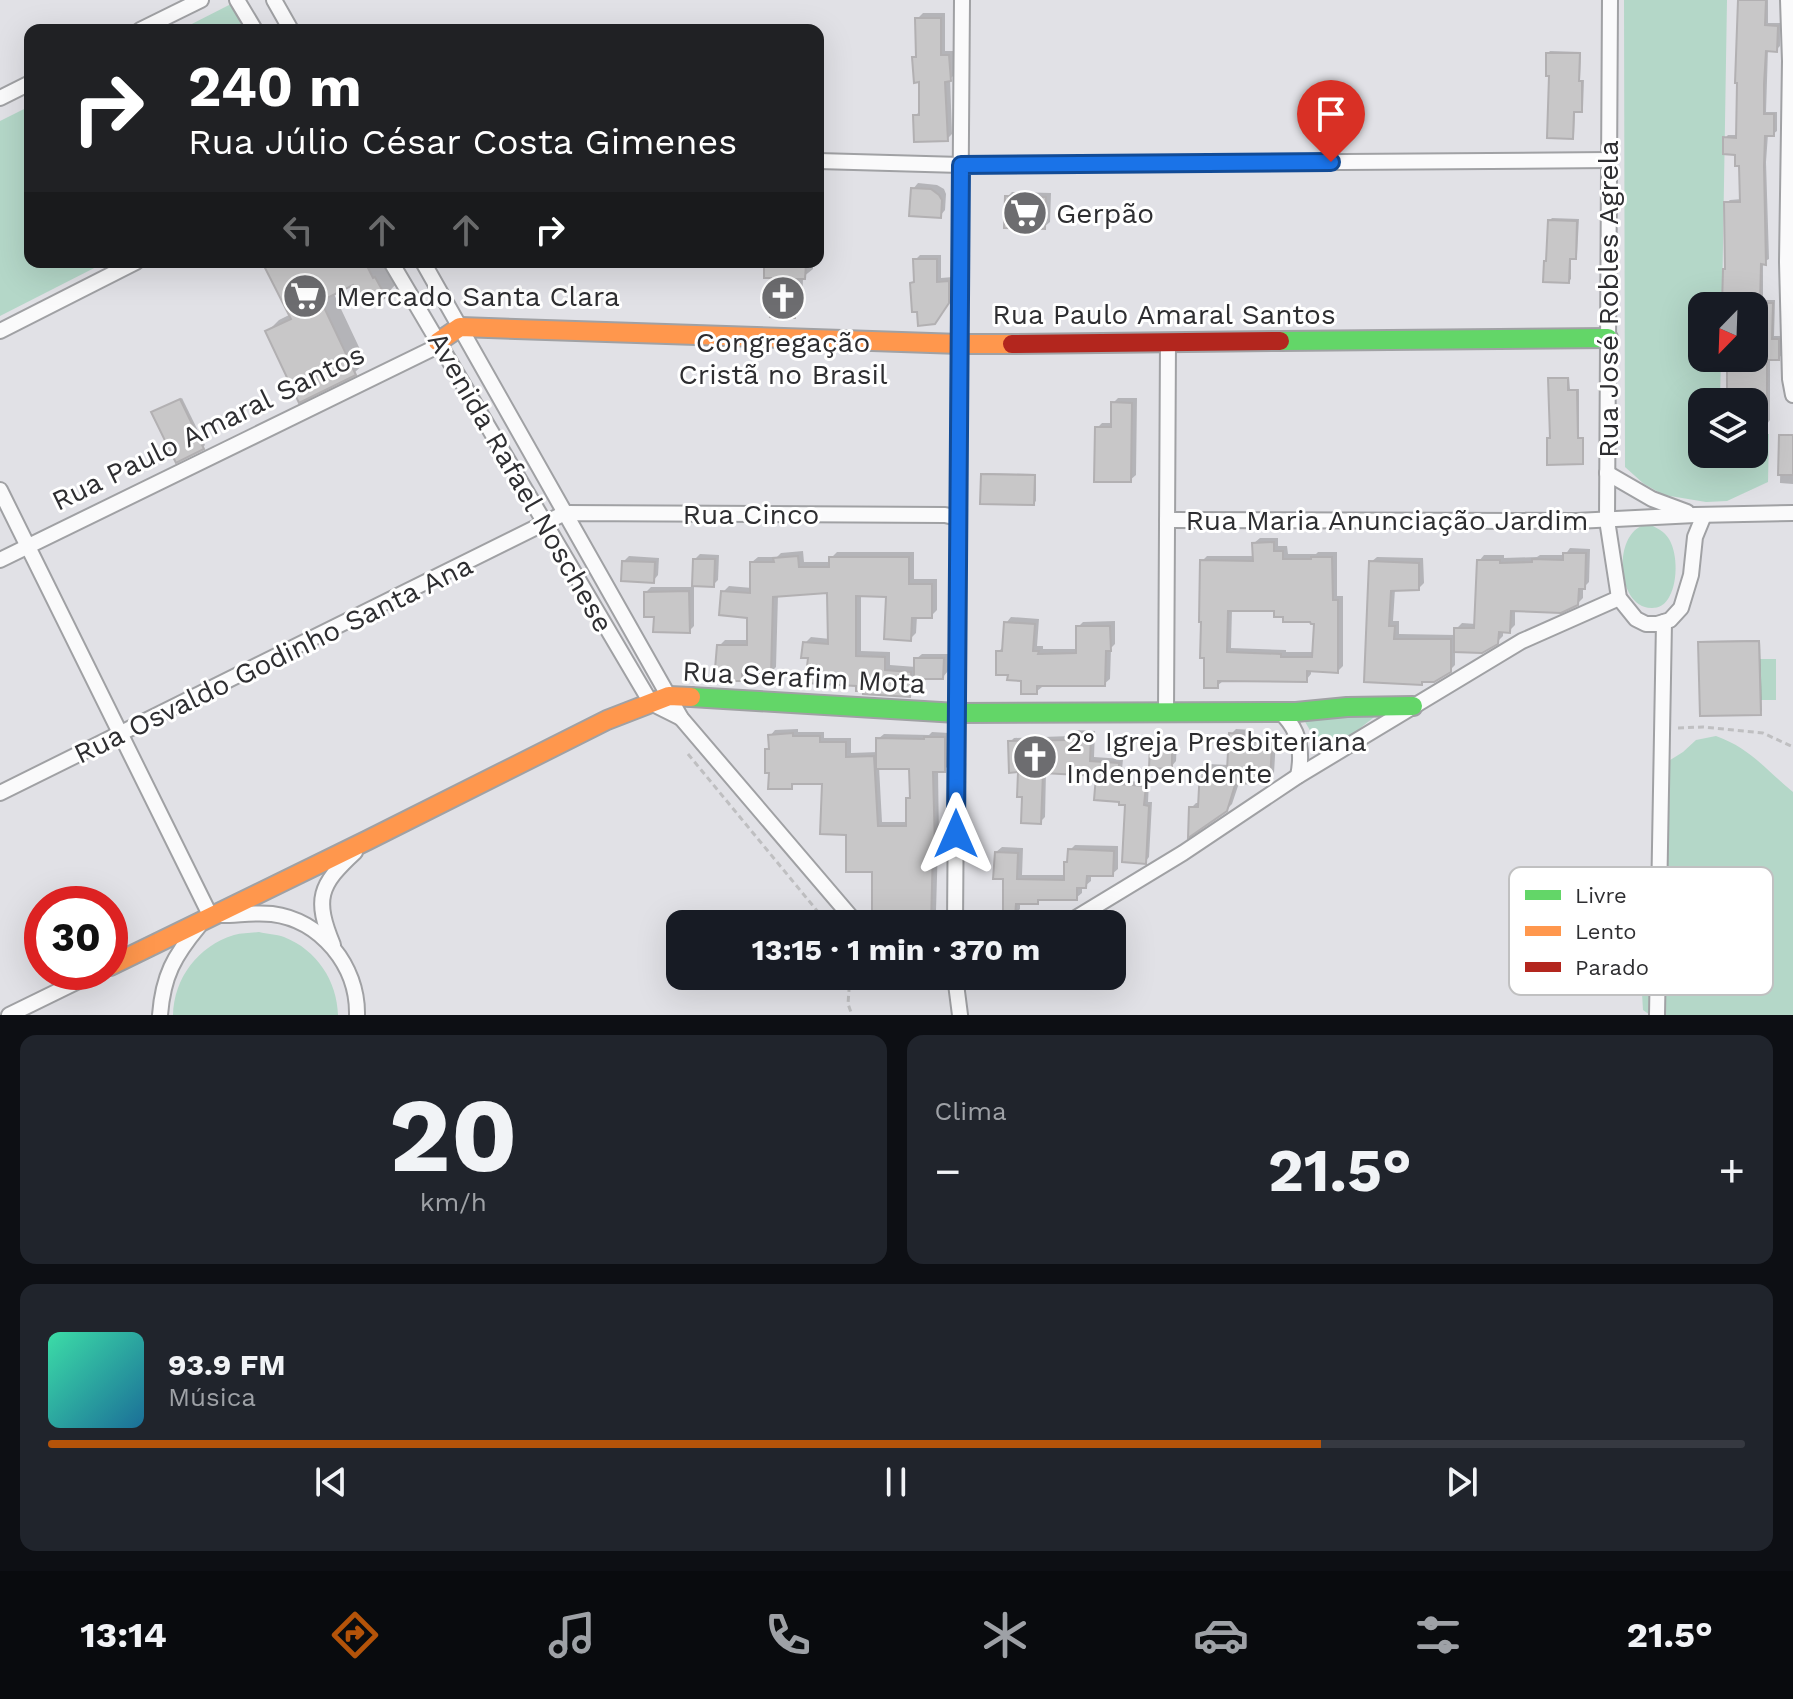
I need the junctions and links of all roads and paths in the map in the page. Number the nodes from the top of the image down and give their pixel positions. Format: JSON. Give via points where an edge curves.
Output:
{"nodes":[{"id":1,"x":201,"y":0,"type":"edge"},
{"id":2,"x":237,"y":0,"type":"edge"},
{"id":3,"x":274,"y":0,"type":"edge"},
{"id":4,"x":962,"y":0,"type":"edge"},
{"id":5,"x":1610,"y":0,"type":"edge"},
{"id":6,"x":1788,"y":0,"type":"edge"},
{"id":7,"x":152,"y":24,"type":"edge"},
{"id":8,"x":251,"y":24,"type":"edge"},
{"id":9,"x":288,"y":24,"type":"edge"},
{"id":10,"x":24,"y":86,"type":"edge"},
{"id":11,"x":0,"y":98,"type":"edge"},
{"id":12,"x":1609,"y":160,"type":"junction"},
{"id":13,"x":824,"y":161,"type":"edge"},
{"id":14,"x":961,"y":165,"type":"junction"},
{"id":15,"x":1790,"y":262,"type":"edge"},
{"id":16,"x":124,"y":268,"type":"edge"},
{"id":17,"x":395,"y":268,"type":"edge"},
{"id":18,"x":426,"y":268,"type":"edge"},
{"id":19,"x":460,"y":327,"type":"junction"},
{"id":20,"x":0,"y":331,"type":"edge"},
{"id":21,"x":1608,"y":338,"type":"junction"},
{"id":22,"x":1168,"y":342,"type":"junction"},
{"id":23,"x":439,"y":344,"type":"junction"},
{"id":24,"x":960,"y":344,"type":"junction"},
{"id":25,"x":1793,"y":395,"type":"edge"},
{"id":26,"x":1607,"y":473,"type":"junction"},
{"id":27,"x":0,"y":490,"type":"edge"},
{"id":28,"x":565,"y":513,"type":"junction"},
{"id":29,"x":1793,"y":513,"type":"edge"},
{"id":30,"x":1700,"y":515,"type":"junction"},
{"id":31,"x":958,"y":518,"type":"junction"},
{"id":32,"x":1167,"y":520,"type":"junction"},
{"id":33,"x":1607,"y":520,"type":"junction"},
{"id":34,"x":545,"y":524,"type":"junction"},
{"id":35,"x":28,"y":547,"type":"junction"},
{"id":36,"x":0,"y":560,"type":"edge"},
{"id":37,"x":1619,"y":598,"type":"junction"},
{"id":38,"x":1664,"y":622,"type":"junction"},
{"id":39,"x":669,"y":696,"type":"junction"},
{"id":40,"x":651,"y":703,"type":"junction"},
{"id":41,"x":1413,"y":706,"type":"junction"},
{"id":42,"x":957,"y":713,"type":"junction"},
{"id":43,"x":1166,"y":713,"type":"junction"},
{"id":44,"x":1281,"y":713,"type":"junction"},
{"id":45,"x":681,"y":718,"type":"junction"},
{"id":46,"x":1662,"y":728,"type":"junction"},
{"id":47,"x":121,"y":734,"type":"junction"},
{"id":48,"x":1793,"y":747,"type":"edge"},
{"id":49,"x":683,"y":748,"type":"dead end"},
{"id":50,"x":1298,"y":776,"type":"junction"},
{"id":51,"x":0,"y":793,"type":"edge"},
{"id":52,"x":368,"y":840,"type":"junction"},
{"id":53,"x":1660,"y":867,"type":"edge"},
{"id":54,"x":816,"y":910,"type":"edge"},
{"id":55,"x":845,"y":910,"type":"edge"},
{"id":56,"x":955,"y":910,"type":"edge"},
{"id":57,"x":1089,"y":910,"type":"edge"},
{"id":58,"x":210,"y":917,"type":"junction"},
{"id":59,"x":128,"y":957,"type":"edge"},
{"id":60,"x":342,"y":959,"type":"junction"},
{"id":61,"x":60,"y":990,"type":"edge"},
{"id":62,"x":849,"y":990,"type":"edge"},
{"id":63,"x":957,"y":990,"type":"edge"},
{"id":64,"x":1657,"y":995,"type":"edge"},
{"id":65,"x":9,"y":1015,"type":"edge"},
{"id":66,"x":160,"y":1015,"type":"edge"},
{"id":67,"x":357,"y":1015,"type":"edge"},
{"id":68,"x":852,"y":1015,"type":"edge"},
{"id":69,"x":960,"y":1015,"type":"edge"},
{"id":70,"x":1657,"y":1015,"type":"edge"}],
"edges":[{"from":1,"to":7,"type":"street"},
{"from":2,"to":8,"type":"street"},
{"from":3,"to":9,"type":"street"},
{"from":4,"to":14,"type":"street"},
{"from":5,"to":12,"type":"street","name":"Rua José Robles Agrela"},
{"from":6,"to":15,"type":"street"},
{"from":10,"to":11,"type":"street"},
{"from":12,"to":14,"type":"street"},
{"from":12,"to":21,"type":"street","name":"Rua José Robles Agrela"},
{"from":13,"to":14,"type":"street"},
{"from":14,"to":24,"type":"street"},
{"from":15,"to":25,"type":"street"},
{"from":16,"to":20,"type":"street"},
{"from":17,"to":23,"type":"street","name":"Avenida Rafael Noschese"},
{"from":18,"to":19,"type":"street","name":"Avenida Rafael Noschese"},
{"from":19,"to":23,"type":"street","name":"Rua Paulo Amaral Santos"},
{"from":19,"to":24,"type":"street","name":"Rua Paulo Amaral Santos"},
{"from":19,"to":28,"type":"street","name":"Avenida Rafael Noschese"},
{"from":21,"to":22,"type":"street","name":"Rua Paulo Amaral Santos"},
{"from":21,"to":26,"type":"street","name":"Rua José Robles Agrela"},
{"from":22,"to":24,"type":"street","name":"Rua Paulo Amaral Santos"},
{"from":22,"to":32,"type":"street"},
{"from":23,"to":34,"type":"street","name":"Avenida Rafael Noschese"},
{"from":23,"to":35,"type":"street","name":"Rua Paulo Amaral Santos"},
{"from":24,"to":31,"type":"street"},
{"from":26,"to":30,"type":"street","via":[[1652,499]]},
{"from":26,"to":33,"type":"street","name":"Rua José Robles Agrela"},
{"from":27,"to":35,"type":"street"},
{"from":28,"to":31,"type":"street","name":"Rua Cinco"},
{"from":28,"to":34,"type":"street","name":"Rua Cinco"},
{"from":28,"to":39,"type":"street","name":"Avenida Rafael Noschese"},
{"from":29,"to":30,"type":"street","name":"Rua Maria Anunciação Jardim"},
{"from":30,"to":33,"type":"street","name":"Rua Maria Anunciação Jardim"},
{"from":30,"to":38,"type":"street","via":[[1681,608]]},
{"from":31,"to":42,"type":"street"},
{"from":32,"to":33,"type":"street","name":"Rua Maria Anunciação Jardim"},
{"from":32,"to":43,"type":"street"},
{"from":33,"to":37,"type":"street","name":"Rua José Robles Agrela"},
{"from":34,"to":40,"type":"street","name":"Avenida Rafael Noschese"},
{"from":34,"to":47,"type":"street","name":"Rua Osvaldo Godinho Santa Ana"},
{"from":35,"to":36,"type":"street","name":"Rua Paulo Amaral Santos"},
{"from":35,"to":47,"type":"street"},
{"from":37,"to":38,"type":"street","via":[[1636,619]]},
{"from":37,"to":41,"type":"street","via":[[1522,641]]},
{"from":38,"to":46,"type":"street"},
{"from":39,"to":40,"type":"street","name":"Rua Serafim Mota"},
{"from":39,"to":42,"type":"street","name":"Rua Serafim Mota"},
{"from":39,"to":45,"type":"street","name":"Avenida Rafael Noschese"},
{"from":40,"to":45,"type":"street"},
{"from":40,"to":52,"type":"street","name":"Rua Serafim Mota"},
{"from":41,"to":44,"type":"street","name":"Rua Serafim Mota"},
{"from":41,"to":50,"type":"street"},
{"from":42,"to":43,"type":"street","name":"Rua Serafim Mota"},
{"from":42,"to":56,"type":"street"},
{"from":43,"to":44,"type":"street","name":"Rua Serafim Mota"},
{"from":44,"to":50,"type":"street","via":[[1299,741]]},
{"from":45,"to":55,"type":"street"},
{"from":46,"to":48,"type":"path","via":[[1763,733]]},
{"from":46,"to":53,"type":"street"},
{"from":47,"to":51,"type":"street","name":"Rua Osvaldo Godinho Santa Ana"},
{"from":47,"to":58,"type":"street"},
{"from":49,"to":54,"type":"path"},
{"from":50,"to":57,"type":"street"},
{"from":52,"to":58,"type":"street","name":"Rua Serafim Mota"},
{"from":52,"to":60,"type":"street","via":[[334,871],[323,892],[324,923]]},
{"from":58,"to":59,"type":"street","name":"Rua Serafim Mota"},
{"from":58,"to":60,"type":"street","via":[[272,914],[299,922],[323,937]]},
{"from":58,"to":66,"type":"street","via":[[174,960],[163,986]]},
{"from":60,"to":67,"type":"street","via":[[354,984]]},
{"from":61,"to":65,"type":"street"},
{"from":62,"to":68,"type":"path"},
{"from":63,"to":69,"type":"street"},
{"from":64,"to":70,"type":"street"}]}
